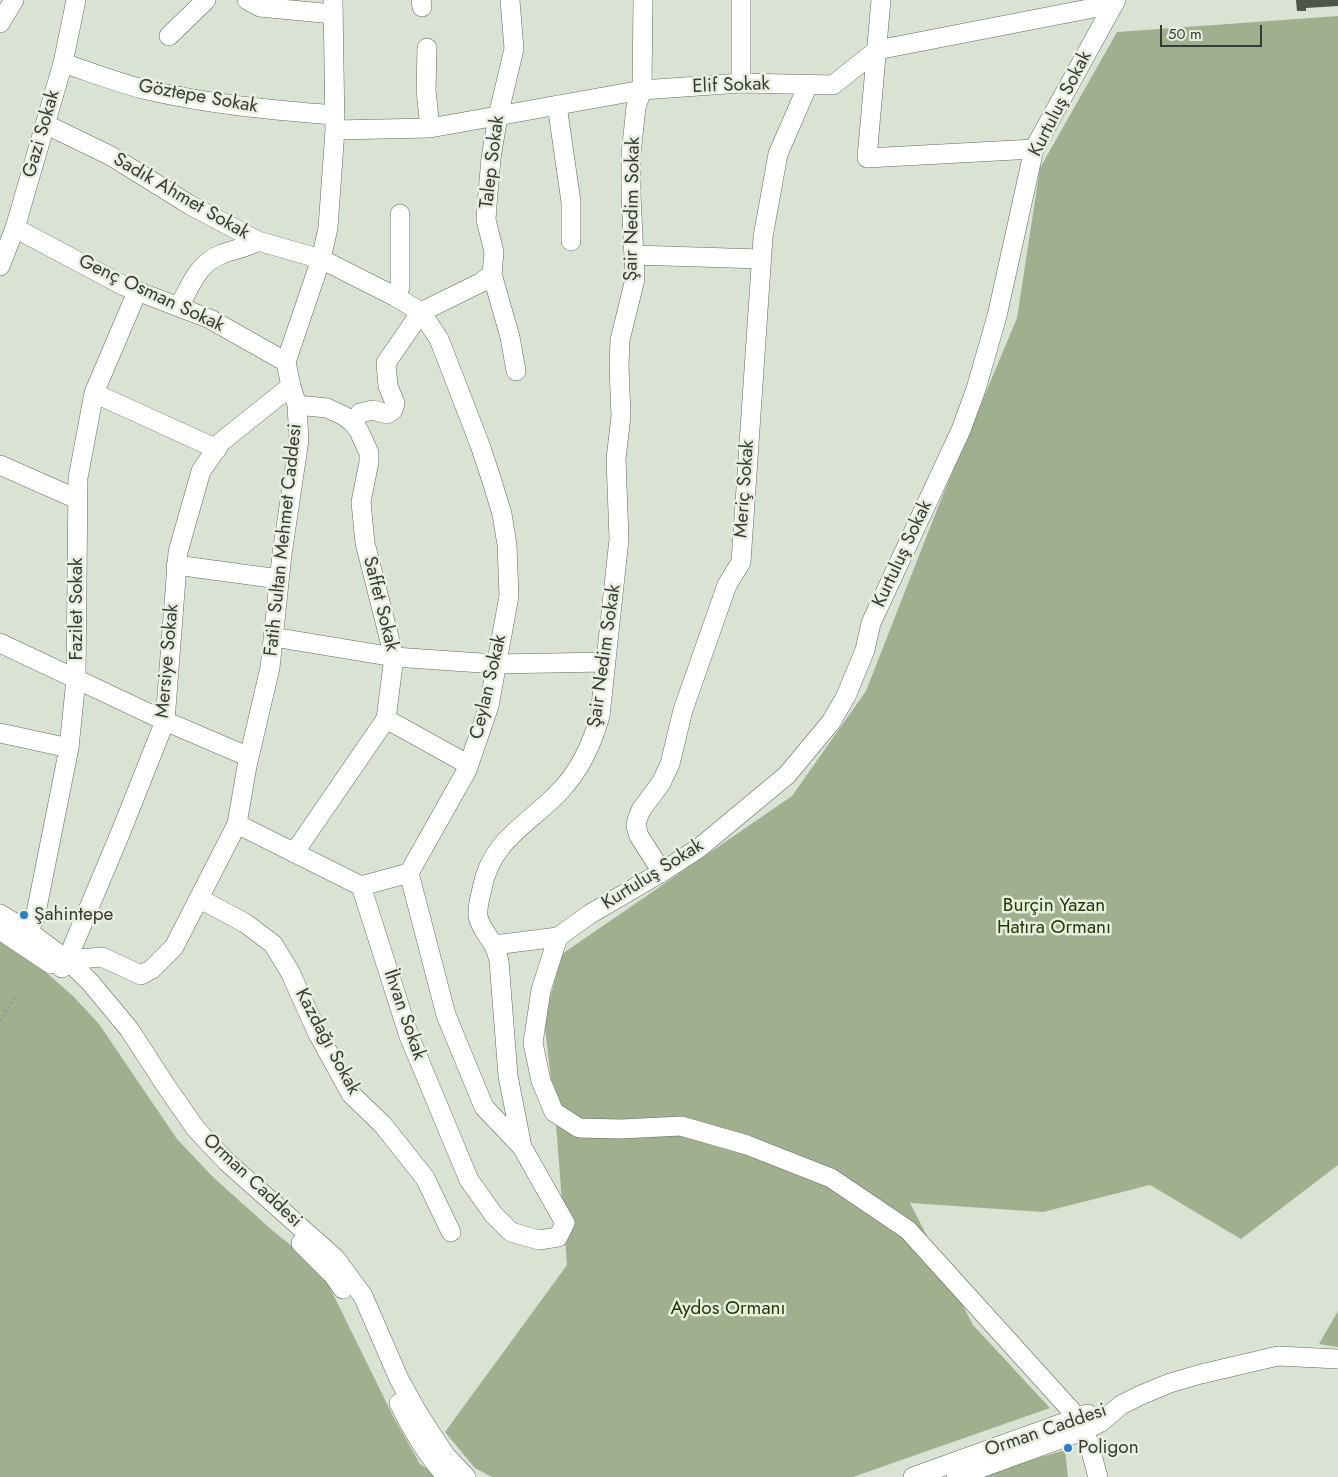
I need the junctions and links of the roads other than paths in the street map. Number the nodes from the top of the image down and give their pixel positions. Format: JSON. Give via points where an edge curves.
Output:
{"nodes":[{"id":1,"x":14,"y":0,"type":"edge"},
{"id":2,"x":76,"y":0,"type":"edge"},
{"id":3,"x":206,"y":0,"type":"edge"},
{"id":4,"x":247,"y":0,"type":"edge"},
{"id":5,"x":510,"y":0,"type":"edge"},
{"id":6,"x":643,"y":0,"type":"edge"},
{"id":7,"x":742,"y":0,"type":"edge"},
{"id":8,"x":881,"y":0,"type":"edge"},
{"id":9,"x":1115,"y":2,"type":"edge"},
{"id":10,"x":333,"y":7,"type":"edge"},
{"id":11,"x":1052,"y":8,"type":"edge"},
{"id":12,"x":0,"y":23,"type":"edge"},
{"id":13,"x":169,"y":36,"type":"dead end"},
{"id":14,"x":427,"y":48,"type":"dead end"},
{"id":15,"x":877,"y":50,"type":"junction"},
{"id":16,"x":63,"y":63,"type":"junction"},
{"id":17,"x":741,"y":83,"type":"junction"},
{"id":18,"x":808,"y":85,"type":"junction"},
{"id":19,"x":642,"y":90,"type":"junction"},
{"id":20,"x":557,"y":106,"type":"junction"},
{"id":21,"x":498,"y":116,"type":"junction"},
{"id":22,"x":335,"y":123,"type":"junction"},
{"id":23,"x":45,"y":124,"type":"junction"},
{"id":24,"x":430,"y":128,"type":"junction"},
{"id":25,"x":1034,"y":149,"type":"junction"},
{"id":26,"x":400,"y":214,"type":"dead end"},
{"id":27,"x":15,"y":228,"type":"junction"},
{"id":28,"x":258,"y":241,"type":"junction"},
{"id":29,"x":571,"y":241,"type":"dead end"},
{"id":30,"x":634,"y":255,"type":"junction"},
{"id":31,"x":321,"y":259,"type":"junction"},
{"id":32,"x":761,"y":259,"type":"junction"},
{"id":33,"x":0,"y":266,"type":"edge"},
{"id":34,"x":492,"y":274,"type":"junction"},
{"id":35,"x":137,"y":292,"type":"junction"},
{"id":36,"x":396,"y":297,"type":"junction"},
{"id":37,"x":179,"y":307,"type":"junction"},
{"id":38,"x":421,"y":312,"type":"junction"},
{"id":39,"x":286,"y":362,"type":"junction"},
{"id":40,"x":516,"y":370,"type":"dead end"},
{"id":41,"x":291,"y":386,"type":"junction"},
{"id":42,"x":94,"y":393,"type":"junction"},
{"id":43,"x":297,"y":405,"type":"junction"},
{"id":44,"x":353,"y":423,"type":"junction"},
{"id":45,"x":217,"y":449,"type":"junction"},
{"id":46,"x":0,"y":465,"type":"edge"},
{"id":47,"x":77,"y":499,"type":"junction"},
{"id":48,"x":176,"y":565,"type":"junction"},
{"id":49,"x":279,"y":579,"type":"junction"},
{"id":50,"x":273,"y":637,"type":"junction"},
{"id":51,"x":0,"y":643,"type":"edge"},
{"id":52,"x":394,"y":657,"type":"junction"},
{"id":53,"x":606,"y":662,"type":"junction"},
{"id":54,"x":496,"y":664,"type":"junction"},
{"id":55,"x":76,"y":679,"type":"junction"},
{"id":56,"x":386,"y":719,"type":"junction"},
{"id":57,"x":165,"y":720,"type":"junction"},
{"id":58,"x":0,"y":733,"type":"edge"},
{"id":59,"x":69,"y":748,"type":"junction"},
{"id":60,"x":250,"y":757,"type":"junction"},
{"id":61,"x":469,"y":765,"type":"junction"},
{"id":62,"x":237,"y":824,"type":"junction"},
{"id":63,"x":294,"y":853,"type":"junction"},
{"id":64,"x":662,"y":872,"type":"junction"},
{"id":65,"x":409,"y":873,"type":"junction"},
{"id":66,"x":361,"y":886,"type":"junction"},
{"id":67,"x":200,"y":900,"type":"junction"},
{"id":68,"x":0,"y":914,"type":"edge"},
{"id":69,"x":0,"y":930,"type":"edge"},
{"id":70,"x":25,"y":937,"type":"junction"},
{"id":71,"x":558,"y":937,"type":"junction"},
{"id":72,"x":494,"y":945,"type":"junction"},
{"id":73,"x":63,"y":966,"type":"junction"},
{"id":74,"x":522,"y":1148,"type":"junction"},
{"id":75,"x":451,"y":1232,"type":"dead end"},
{"id":76,"x":539,"y":1240,"type":"joint"},
{"id":77,"x":1338,"y":1359,"type":"edge"},
{"id":78,"x":1081,"y":1424,"type":"junction"},
{"id":79,"x":447,"y":1477,"type":"edge"},
{"id":80,"x":466,"y":1477,"type":"edge"},
{"id":81,"x":913,"y":1477,"type":"edge"},
{"id":82,"x":956,"y":1477,"type":"edge"},
{"id":83,"x":1098,"y":1477,"type":"edge"}],
"edges":[{"from":1,"to":12,"type":"street"},
{"from":2,"to":16,"type":"street","name":"Gazi Sokak"},
{"from":3,"to":13,"type":"street"},
{"from":4,"to":10,"type":"street","via":[[260,7]]},
{"from":5,"to":21,"type":"street","name":"Talep Sokak","via":[[514,49]]},
{"from":6,"to":19,"type":"street","name":"Şair Nedim Sokak"},
{"from":7,"to":17,"type":"street"},
{"from":8,"to":15,"type":"street"},
{"from":9,"to":11,"type":"street","name":"Elif Sokak"},
{"from":9,"to":25,"type":"street","name":"Kurtuluş Sokak"},
{"from":10,"to":22,"type":"street"},
{"from":11,"to":15,"type":"street","name":"Elif Sokak"},
{"from":14,"to":24,"type":"street","via":[[426,90]]},
{"from":15,"to":18,"type":"street","name":"Elif Sokak","via":[[833,85]]},
{"from":15,"to":25,"type":"street","via":[[867,158]]},
{"from":16,"to":22,"type":"street","name":"Göztepe Sokak","via":[[171,95]]},
{"from":16,"to":23,"type":"street","name":"Gazi Sokak"},
{"from":17,"to":18,"type":"street","name":"Elif Sokak"},
{"from":17,"to":19,"type":"street","name":"Elif Sokak"},
{"from":18,"to":32,"type":"street","name":"Meriç Sokak","via":[[778,154]]},
{"from":19,"to":20,"type":"street","name":"Elif Sokak"},
{"from":19,"to":30,"type":"street","name":"Şair Nedim Sokak","via":[[636,106],[631,154]]},
{"from":20,"to":21,"type":"street","name":"Elif Sokak"},
{"from":20,"to":29,"type":"street","via":[[570,202]]},
{"from":21,"to":24,"type":"street","name":"Elif Sokak"},
{"from":21,"to":34,"type":"street","name":"Talep Sokak","via":[[486,205],[486,220],[494,252]]},
{"from":22,"to":24,"type":"street","name":"Elif Sokak"},
{"from":22,"to":31,"type":"street","via":[[328,228]]},
{"from":23,"to":27,"type":"street","name":"Gazi Sokak"},
{"from":23,"to":28,"type":"street","name":"Sadık Ahmet Sokak","via":[[111,156],[190,205]]},
{"from":25,"to":64,"type":"street","name":"Kurtuluş Sokak","via":[[997,316],[976,389],[961,430],[871,623],[865,650],[846,696],[831,722],[787,775],[699,848]]},
{"from":26,"to":36,"type":"street","via":[[400,287]]},
{"from":27,"to":33,"type":"street","name":"Gazi Sokak"},
{"from":27,"to":35,"type":"street","name":"Genç Osman Sokak"},
{"from":28,"to":31,"type":"street","name":"Sadık Ahmet Sokak"},
{"from":28,"to":37,"type":"street","via":[[220,254],[206,263]]},
{"from":30,"to":32,"type":"street"},
{"from":30,"to":53,"type":"street","name":"Şair Nedim Sokak","via":[[635,279],[620,340],[621,416],[616,459],[619,539]]},
{"from":31,"to":36,"type":"street","name":"Ceylan Sokak"},
{"from":31,"to":39,"type":"street"},
{"from":32,"to":64,"type":"street","name":"Meriç Sokak","via":[[740,562],[727,585],[683,710],[670,764],[661,783],[641,810],[636,826]]},
{"from":34,"to":38,"type":"street"},
{"from":34,"to":40,"type":"street","name":"Talep Sokak"},
{"from":35,"to":37,"type":"street","name":"Genç Osman Sokak"},
{"from":35,"to":42,"type":"street","name":"Fazilet Sokak"},
{"from":36,"to":38,"type":"street","name":"Ceylan Sokak"},
{"from":37,"to":39,"type":"street","name":"Genç Osman Sokak","via":[[210,319]]},
{"from":38,"to":44,"type":"street","via":[[386,363],[388,386],[395,404],[393,410],[387,414],[373,410],[360,413]]},
{"from":38,"to":54,"type":"street","name":"Ceylan Sokak","via":[[445,356],[502,514],[509,596]]},
{"from":39,"to":41,"type":"street","name":"Fatih Sultan Mehmet Caddesi"},
{"from":41,"to":43,"type":"street","name":"Fatih Sultan Mehmet Caddesi"},
{"from":41,"to":45,"type":"street","name":"Mersiye Sokak","via":[[221,442]]},
{"from":42,"to":45,"type":"street"},
{"from":42,"to":47,"type":"street","name":"Fazilet Sokak"},
{"from":43,"to":44,"type":"street","name":"Saffet Sokak","via":[[327,408]]},
{"from":43,"to":49,"type":"street","name":"Fatih Sultan Mehmet Caddesi","via":[[299,440]]},
{"from":44,"to":52,"type":"street","name":"Saffet Sokak","via":[[369,453],[361,502],[365,543]]},
{"from":45,"to":48,"type":"street","name":"Mersiye Sokak","via":[[201,471]]},
{"from":46,"to":47,"type":"street"},
{"from":47,"to":55,"type":"street","name":"Fazilet Sokak"},
{"from":48,"to":49,"type":"street"},
{"from":48,"to":57,"type":"street","name":"Mersiye Sokak"},
{"from":49,"to":50,"type":"street","name":"Fatih Sultan Mehmet Caddesi"},
{"from":50,"to":52,"type":"street"},
{"from":50,"to":60,"type":"street","name":"Fatih Sultan Mehmet Caddesi","via":[[270,668]]},
{"from":51,"to":55,"type":"street"},
{"from":52,"to":54,"type":"street"},
{"from":52,"to":56,"type":"street","name":"Saffet Sokak"},
{"from":53,"to":54,"type":"street"},
{"from":53,"to":72,"type":"street","name":"Şair Nedim Sokak","via":[[600,716],[593,741],[581,764],[562,790],[499,848],[484,874],[478,916],[485,935]]},
{"from":54,"to":61,"type":"street","name":"Ceylan Sokak","via":[[489,706]]},
{"from":55,"to":57,"type":"street"},
{"from":55,"to":59,"type":"street","name":"Fazilet Sokak"},
{"from":56,"to":61,"type":"street"},
{"from":56,"to":63,"type":"street","name":"Saffet Sokak"},
{"from":57,"to":60,"type":"street"},
{"from":57,"to":73,"type":"street","name":"Mersiye Sokak"},
{"from":58,"to":59,"type":"street"},
{"from":59,"to":70,"type":"street","name":"Fazilet Sokak","via":[[35,918]]},
{"from":60,"to":62,"type":"street","name":"Fatih Sultan Mehmet Caddesi"},
{"from":61,"to":65,"type":"street","name":"Ceylan Sokak"},
{"from":62,"to":63,"type":"street"},
{"from":62,"to":67,"type":"street","name":"Fatih Sultan Mehmet Caddesi"},
{"from":63,"to":66,"type":"street"},
{"from":64,"to":71,"type":"street","name":"Kurtuluş Sokak","via":[[590,914]]},
{"from":65,"to":66,"type":"street"},
{"from":65,"to":74,"type":"street","via":[[446,1015],[484,1107]]},
{"from":66,"to":76,"type":"street","name":"İhvan Sokak","via":[[409,1036],[469,1180],[494,1215],[511,1232]]},
{"from":67,"to":73,"type":"street","name":"Fatih Sultan Mehmet Caddesi","via":[[174,947],[152,969],[141,974],[102,957]]},
{"from":67,"to":75,"type":"street","name":"Kazdağı Sokak","via":[[245,923],[273,944],[351,1094],[383,1125],[425,1178]]},
{"from":68,"to":70,"type":"street","name":"Orman Caddesi"},
{"from":69,"to":70,"type":"street","name":"Orman Caddesi"},
{"from":70,"to":73,"type":"street","name":"Orman Caddesi"},
{"from":71,"to":72,"type":"street","name":"Kurtuluş Sokak"},
{"from":71,"to":78,"type":"street","via":[[542,990],[533,1043],[541,1081],[554,1112],[579,1128],[681,1126],[747,1145],[831,1178],[908,1230]]},
{"from":72,"to":74,"type":"street","name":"Şair Nedim Sokak","via":[[499,961],[508,1076]]},
{"from":73,"to":79,"type":"street","name":"Orman Caddesi","via":[[109,1020],[186,1136],[338,1282],[361,1319],[415,1435]]},
{"from":73,"to":80,"type":"street","name":"Orman Caddesi","via":[[90,982],[128,1029],[196,1129],[227,1162],[310,1234],[348,1274],[363,1296],[419,1415],[445,1454]]},
{"from":74,"to":76,"type":"street","name":"Şair Nedim Sokak","via":[[565,1224],[558,1237]]},
{"from":77,"to":78,"type":"street","name":"Orman Caddesi","via":[[1278,1356],[1221,1368],[1170,1383]]},
{"from":78,"to":81,"type":"street","name":"Orman Caddesi"},
{"from":78,"to":82,"type":"street","name":"Orman Caddesi"},
{"from":78,"to":83,"type":"street"}]}
